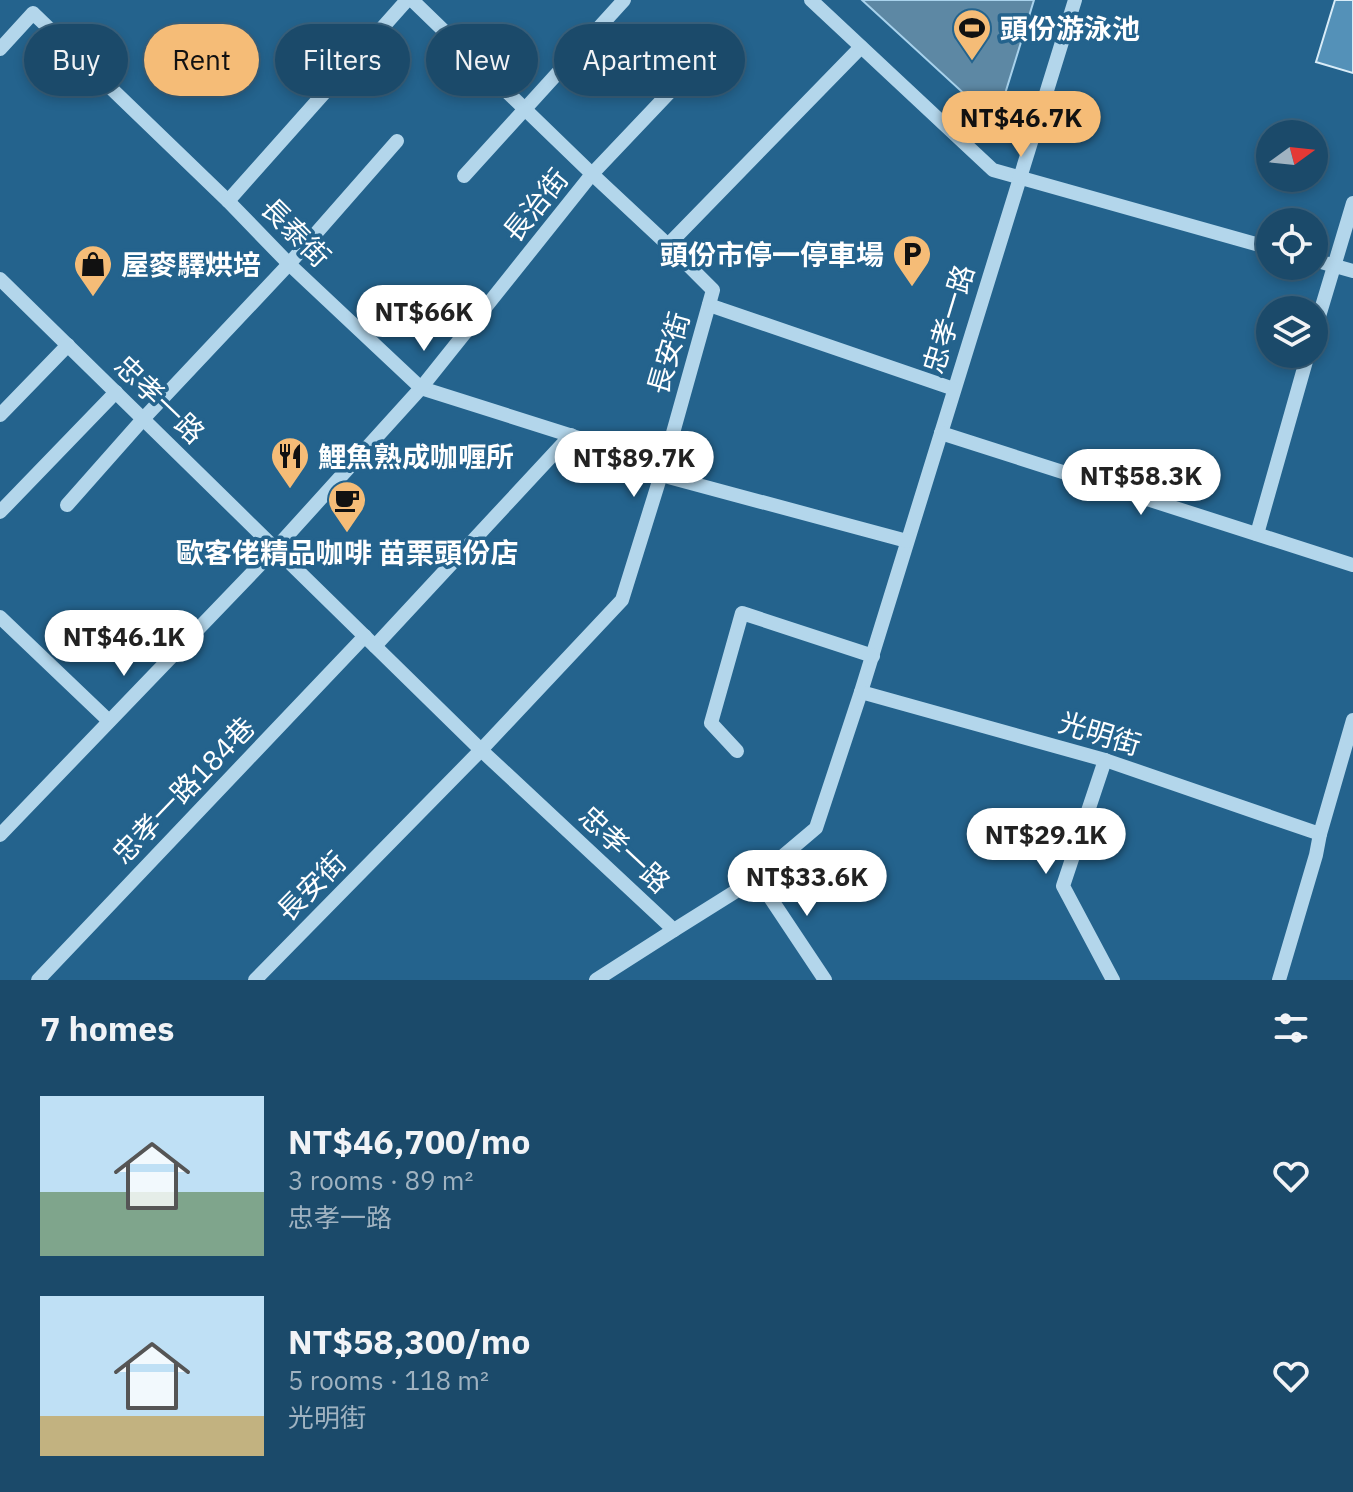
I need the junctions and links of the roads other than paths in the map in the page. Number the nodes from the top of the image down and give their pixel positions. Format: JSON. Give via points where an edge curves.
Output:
{"nodes":[{"id":1,"x":409,"y":0,"type":"edge"},
{"id":2,"x":624,"y":0,"type":"edge"},
{"id":3,"x":811,"y":0,"type":"edge"},
{"id":4,"x":1075,"y":0,"type":"edge"},
{"id":5,"x":29,"y":6,"type":"edge"},
{"id":6,"x":861,"y":47,"type":"junction"},
{"id":7,"x":0,"y":49,"type":"edge"},
{"id":8,"x":666,"y":96,"type":"edge"},
{"id":9,"x":525,"y":109,"type":"junction"},
{"id":10,"x":397,"y":141,"type":"dead end"},
{"id":11,"x":592,"y":174,"type":"junction"},
{"id":12,"x":464,"y":176,"type":"dead end"},
{"id":13,"x":1019,"y":179,"type":"junction"},
{"id":14,"x":228,"y":201,"type":"junction"},
{"id":15,"x":1353,"y":203,"type":"edge"},
{"id":16,"x":1256,"y":244,"type":"edge"},
{"id":17,"x":668,"y":245,"type":"junction"},
{"id":18,"x":289,"y":264,"type":"junction"},
{"id":19,"x":1328,"y":264,"type":"edge"},
{"id":20,"x":1333,"y":266,"type":"junction"},
{"id":21,"x":1353,"y":271,"type":"edge"},
{"id":22,"x":3,"y":288,"type":"edge"},
{"id":23,"x":1324,"y":296,"type":"edge"},
{"id":24,"x":709,"y":305,"type":"junction"},
{"id":25,"x":68,"y":345,"type":"junction"},
{"id":26,"x":1304,"y":368,"type":"edge"},
{"id":27,"x":421,"y":388,"type":"junction"},
{"id":28,"x":954,"y":389,"type":"junction"},
{"id":29,"x":116,"y":392,"type":"junction"},
{"id":30,"x":0,"y":415,"type":"edge"},
{"id":31,"x":144,"y":418,"type":"junction"},
{"id":32,"x":941,"y":433,"type":"junction"},
{"id":33,"x":571,"y":435,"type":"junction"},
{"id":34,"x":663,"y":470,"type":"junction"},
{"id":35,"x":67,"y":505,"type":"dead end"},
{"id":36,"x":0,"y":512,"type":"edge"},
{"id":37,"x":1257,"y":534,"type":"junction"},
{"id":38,"x":907,"y":541,"type":"junction"},
{"id":39,"x":276,"y":548,"type":"junction"},
{"id":40,"x":1353,"y":565,"type":"edge"},
{"id":41,"x":0,"y":617,"type":"edge"},
{"id":42,"x":370,"y":641,"type":"junction"},
{"id":43,"x":873,"y":656,"type":"junction"},
{"id":44,"x":861,"y":692,"type":"junction"},
{"id":45,"x":1353,"y":720,"type":"edge"},
{"id":46,"x":109,"y":721,"type":"junction"},
{"id":47,"x":481,"y":750,"type":"junction"},
{"id":48,"x":737,"y":751,"type":"dead end"},
{"id":49,"x":1105,"y":760,"type":"junction"},
{"id":50,"x":1320,"y":834,"type":"junction"},
{"id":51,"x":0,"y":835,"type":"edge"},
{"id":52,"x":757,"y":878,"type":"junction"},
{"id":53,"x":674,"y":930,"type":"junction"},
{"id":54,"x":604,"y":978,"type":"edge"},
{"id":55,"x":1109,"y":978,"type":"edge"},
{"id":56,"x":38,"y":980,"type":"edge"},
{"id":57,"x":255,"y":980,"type":"edge"},
{"id":58,"x":825,"y":980,"type":"edge"},
{"id":59,"x":1279,"y":980,"type":"edge"}],
"edges":[{"from":1,"to":9,"type":"street","name":"長安街"},
{"from":1,"to":14,"type":"street"},
{"from":2,"to":9,"type":"street"},
{"from":3,"to":6,"type":"street"},
{"from":4,"to":13,"type":"street","name":"忠孝一路"},
{"from":5,"to":7,"type":"street"},
{"from":5,"to":14,"type":"street","name":"長泰街"},
{"from":6,"to":13,"type":"street","via":[[993,170]]},
{"from":6,"to":17,"type":"street"},
{"from":8,"to":11,"type":"street","name":"長治街"},
{"from":9,"to":11,"type":"street","name":"長安街"},
{"from":9,"to":12,"type":"street"},
{"from":10,"to":18,"type":"street"},
{"from":11,"to":17,"type":"street","name":"長安街"},
{"from":11,"to":27,"type":"street","name":"長治街"},
{"from":13,"to":16,"type":"street"},
{"from":13,"to":28,"type":"street","name":"忠孝一路"},
{"from":14,"to":18,"type":"street","name":"長泰街"},
{"from":15,"to":20,"type":"street"},
{"from":17,"to":24,"type":"street","name":"長安街","via":[[713,290]]},
{"from":18,"to":27,"type":"street","name":"長泰街"},
{"from":18,"to":31,"type":"street"},
{"from":19,"to":20,"type":"street"},
{"from":20,"to":21,"type":"street"},
{"from":20,"to":23,"type":"street"},
{"from":22,"to":25,"type":"street","name":"忠孝一路"},
{"from":24,"to":28,"type":"street"},
{"from":24,"to":34,"type":"street","name":"長安街"},
{"from":25,"to":29,"type":"street","name":"忠孝一路"},
{"from":25,"to":30,"type":"street"},
{"from":26,"to":37,"type":"street"},
{"from":27,"to":33,"type":"street","name":"長泰街"},
{"from":27,"to":39,"type":"street","name":"長治街"},
{"from":28,"to":32,"type":"street","name":"忠孝一路"},
{"from":29,"to":31,"type":"street","name":"忠孝一路"},
{"from":29,"to":36,"type":"street"},
{"from":31,"to":35,"type":"street"},
{"from":31,"to":39,"type":"street","name":"忠孝一路"},
{"from":32,"to":37,"type":"street"},
{"from":32,"to":38,"type":"street","name":"忠孝一路"},
{"from":33,"to":34,"type":"street","name":"長泰街"},
{"from":33,"to":42,"type":"street","name":"忠孝一路184巷"},
{"from":34,"to":38,"type":"street","name":"長泰街"},
{"from":34,"to":47,"type":"street","name":"長安街","via":[[622,600]]},
{"from":37,"to":40,"type":"street"},
{"from":38,"to":43,"type":"street","name":"忠孝一路"},
{"from":39,"to":42,"type":"street","name":"忠孝一路"},
{"from":39,"to":46,"type":"street","name":"長治街"},
{"from":41,"to":46,"type":"street"},
{"from":42,"to":47,"type":"street","name":"忠孝一路"},
{"from":42,"to":56,"type":"street","name":"忠孝一路184巷"},
{"from":43,"to":44,"type":"street","name":"忠孝一路"},
{"from":43,"to":48,"type":"street","via":[[742,613],[711,723]]},
{"from":44,"to":49,"type":"street","name":"光明街"},
{"from":44,"to":52,"type":"street","name":"忠孝一路","via":[[816,828]]},
{"from":45,"to":50,"type":"street"},
{"from":46,"to":51,"type":"street","name":"長治街"},
{"from":47,"to":53,"type":"street","name":"忠孝一路"},
{"from":47,"to":57,"type":"street","name":"長安街"},
{"from":49,"to":50,"type":"street","name":"光明街"},
{"from":49,"to":55,"type":"street","via":[[1063,886]]},
{"from":50,"to":59,"type":"street"},
{"from":52,"to":53,"type":"street","name":"忠孝一路"},
{"from":52,"to":58,"type":"street"},
{"from":53,"to":54,"type":"street"}]}
